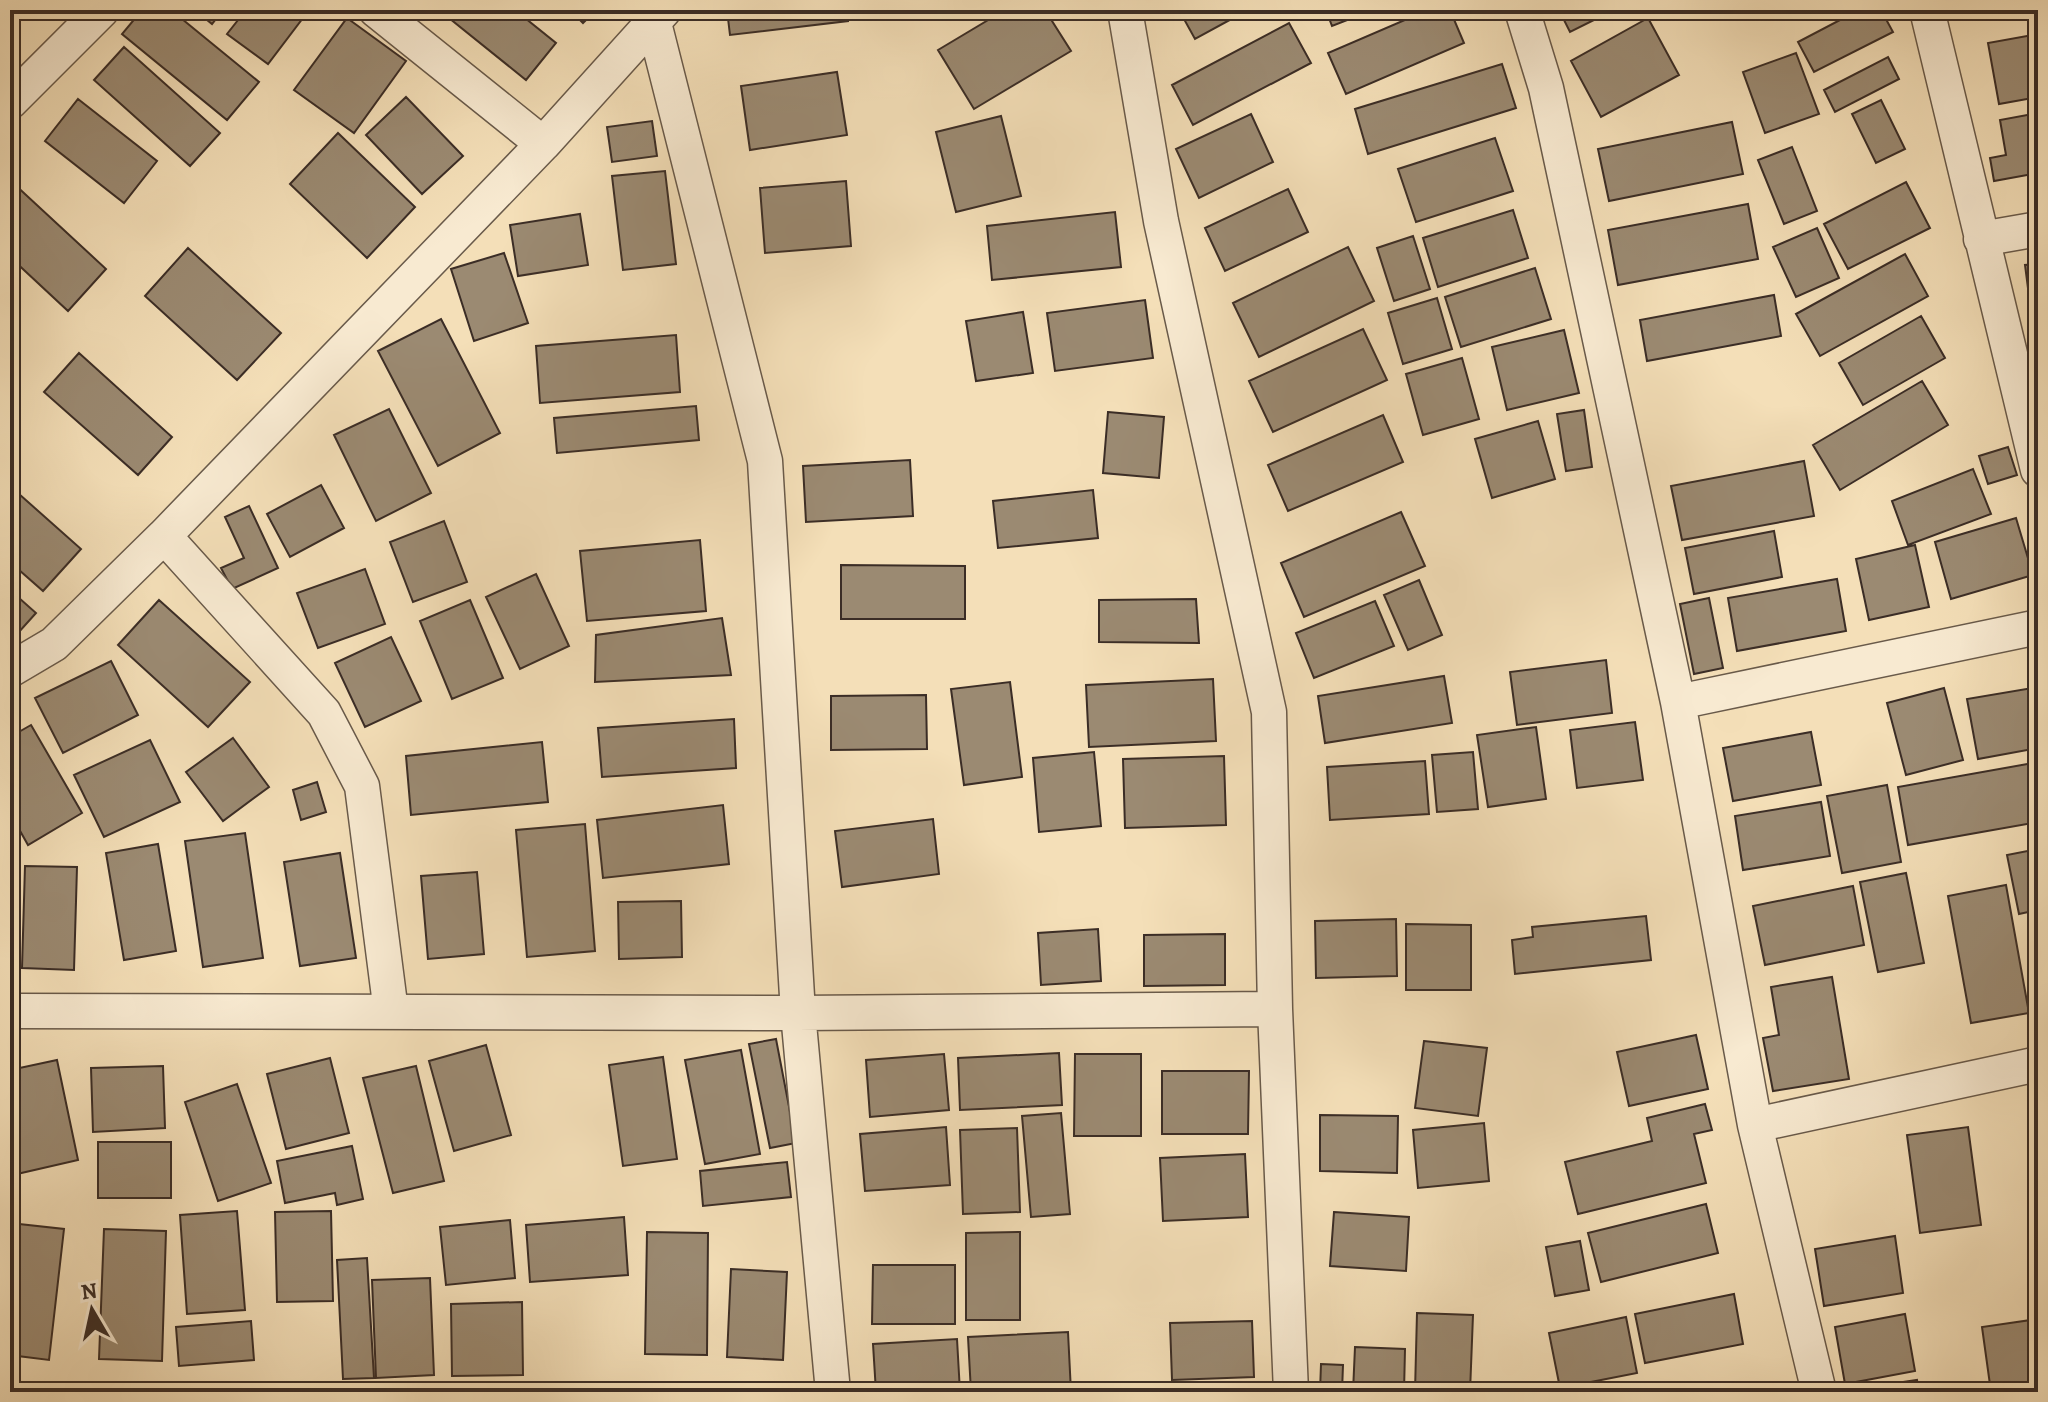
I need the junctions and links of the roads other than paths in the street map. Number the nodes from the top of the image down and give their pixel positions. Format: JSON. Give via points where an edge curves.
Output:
{"nodes":[{"id":1,"x":102,"y":10,"type":"edge"},
{"id":2,"x":376,"y":10,"type":"edge"},
{"id":3,"x":1125,"y":10,"type":"edge"},
{"id":4,"x":1522,"y":10,"type":"edge"},
{"id":5,"x":1927,"y":10,"type":"edge"},
{"id":6,"x":659,"y":16,"type":"edge"},
{"id":7,"x":10,"y":102,"type":"edge"},
{"id":8,"x":543,"y":144,"type":"junction"},
{"id":9,"x":2038,"y":229,"type":"edge"},
{"id":10,"x":1981,"y":239,"type":"junction"},
{"id":11,"x":2038,"y":470,"type":"edge"},
{"id":12,"x":164,"y":536,"type":"junction"},
{"id":13,"x":2038,"y":627,"type":"edge"},
{"id":14,"x":10,"y":670,"type":"edge"},
{"id":15,"x":1678,"y":702,"type":"junction"},
{"id":16,"x":1275,"y":1009,"type":"junction"},
{"id":17,"x":10,"y":1011,"type":"edge"},
{"id":18,"x":391,"y":1012,"type":"junction"},
{"id":19,"x":798,"y":1013,"type":"junction"},
{"id":20,"x":2038,"y":1064,"type":"edge"},
{"id":21,"x":1755,"y":1125,"type":"junction"},
{"id":22,"x":833,"y":1392,"type":"edge"},
{"id":23,"x":1291,"y":1392,"type":"edge"},
{"id":24,"x":1819,"y":1392,"type":"edge"}],
"edges":[{"from":1,"to":7,"type":"street"},
{"from":2,"to":8,"type":"street"},
{"from":3,"to":16,"type":"street","via":[[1161,221],[1269,712]]},
{"from":4,"to":15,"type":"street","via":[[1546,88]]},
{"from":5,"to":10,"type":"street"},
{"from":6,"to":8,"type":"street"},
{"from":6,"to":19,"type":"street","via":[[765,461]]},
{"from":8,"to":12,"type":"street"},
{"from":9,"to":10,"type":"street"},
{"from":10,"to":11,"type":"street"},
{"from":12,"to":14,"type":"street","via":[[54,644]]},
{"from":12,"to":18,"type":"street","via":[[324,713],[362,786]]},
{"from":13,"to":15,"type":"street"},
{"from":15,"to":21,"type":"street"},
{"from":16,"to":19,"type":"street"},
{"from":16,"to":23,"type":"street"},
{"from":17,"to":18,"type":"street"},
{"from":18,"to":19,"type":"street"},
{"from":19,"to":22,"type":"street"},
{"from":20,"to":21,"type":"street"},
{"from":21,"to":24,"type":"street"}]}
